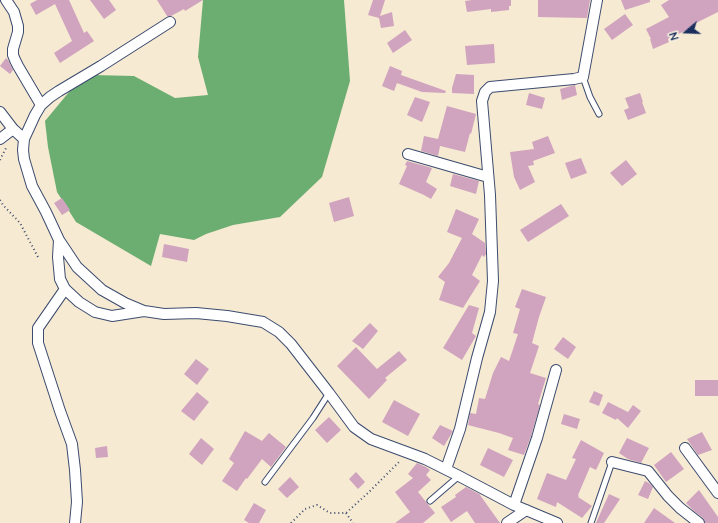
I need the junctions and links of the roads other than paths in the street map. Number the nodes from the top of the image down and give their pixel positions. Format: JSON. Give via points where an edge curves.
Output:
{"nodes":[{"id":1,"x":6,"y":0,"type":"edge"},
{"id":2,"x":597,"y":0,"type":"edge"},
{"id":3,"x":170,"y":22,"type":"dead end"},
{"id":4,"x":583,"y":77,"type":"junction"},
{"id":5,"x":42,"y":105,"type":"junction"},
{"id":6,"x":0,"y":112,"type":"edge"},
{"id":7,"x":599,"y":114,"type":"dead end"},
{"id":8,"x":14,"y":129,"type":"junction"},
{"id":9,"x":0,"y":139,"type":"edge"},
{"id":10,"x":24,"y":139,"type":"junction"},
{"id":11,"x":408,"y":154,"type":"dead end"},
{"id":12,"x":488,"y":177,"type":"junction"},
{"id":13,"x":59,"y":240,"type":"junction"},
{"id":14,"x":65,"y":289,"type":"junction"},
{"id":15,"x":144,"y":311,"type":"junction"},
{"id":16,"x":556,"y":370,"type":"dead end"},
{"id":17,"x":329,"y":393,"type":"junction"},
{"id":18,"x":685,"y":448,"type":"dead end"},
{"id":19,"x":612,"y":462,"type":"joint"},
{"id":20,"x":446,"y":469,"type":"junction"},
{"id":21,"x":459,"y":476,"type":"junction"},
{"id":22,"x":265,"y":482,"type":"dead end"},
{"id":23,"x":718,"y":493,"type":"edge"},
{"id":24,"x":430,"y":501,"type":"dead end"},
{"id":25,"x":514,"y":506,"type":"junction"},
{"id":26,"x":526,"y":510,"type":"junction"},
{"id":27,"x":75,"y":523,"type":"edge"},
{"id":28,"x":507,"y":523,"type":"edge"},
{"id":29,"x":557,"y":523,"type":"edge"},
{"id":30,"x":591,"y":523,"type":"edge"},
{"id":31,"x":699,"y":523,"type":"edge"}],
"edges":[{"from":1,"to":5,"type":"street","via":[[14,12],[18,26],[13,55]]},
{"from":2,"to":4,"type":"street"},
{"from":3,"to":5,"type":"street","via":[[59,91]]},
{"from":4,"to":7,"type":"lane"},
{"from":4,"to":12,"type":"street","via":[[490,87],[485,92],[482,101]]},
{"from":5,"to":10,"type":"street"},
{"from":6,"to":8,"type":"street"},
{"from":8,"to":9,"type":"street"},
{"from":8,"to":10,"type":"street"},
{"from":10,"to":13,"type":"street","via":[[24,159],[32,186]]},
{"from":11,"to":12,"type":"street"},
{"from":12,"to":20,"type":"street","via":[[493,281],[490,312],[460,429]]},
{"from":13,"to":14,"type":"street","via":[[60,278]]},
{"from":13,"to":15,"type":"street","via":[[77,267],[102,290]]},
{"from":14,"to":15,"type":"street","via":[[95,312],[112,316]]},
{"from":14,"to":27,"type":"street","via":[[38,328],[38,343],[72,444],[77,496]]},
{"from":15,"to":17,"type":"street","via":[[227,316],[263,322],[292,344]]},
{"from":16,"to":25,"type":"street"},
{"from":17,"to":20,"type":"street","via":[[354,427],[371,439]]},
{"from":17,"to":22,"type":"lane"},
{"from":18,"to":23,"type":"street"},
{"from":19,"to":30,"type":"lane"},
{"from":19,"to":31,"type":"street","via":[[648,471],[668,496]]},
{"from":20,"to":21,"type":"street"},
{"from":21,"to":24,"type":"lane"},
{"from":21,"to":25,"type":"street"},
{"from":25,"to":26,"type":"street"},
{"from":26,"to":28,"type":"street"},
{"from":26,"to":29,"type":"street"}]}
